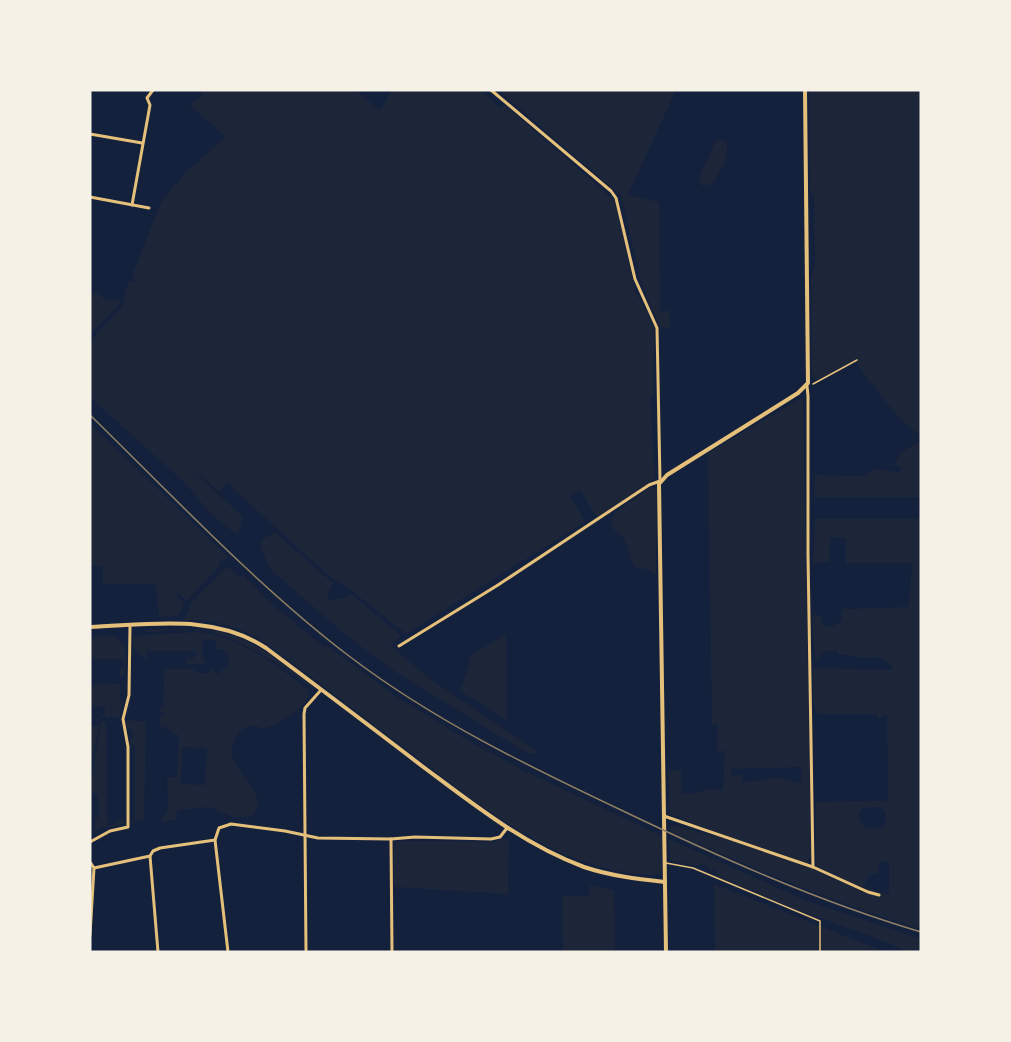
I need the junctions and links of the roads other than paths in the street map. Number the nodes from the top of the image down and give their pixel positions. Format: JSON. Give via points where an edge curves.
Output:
{"nodes":[{"id":1,"x":153,"y":90,"type":"edge"},
{"id":2,"x":491,"y":90,"type":"edge"},
{"id":3,"x":805,"y":90,"type":"edge"},
{"id":4,"x":90,"y":134,"type":"edge"},
{"id":5,"x":142,"y":143,"type":"junction"},
{"id":6,"x":90,"y":197,"type":"edge"},
{"id":7,"x":132,"y":205,"type":"junction"},
{"id":8,"x":148,"y":208,"type":"dead end"},
{"id":9,"x":807,"y":386,"type":"junction"},
{"id":10,"x":660,"y":482,"type":"junction"},
{"id":11,"x":130,"y":626,"type":"junction"},
{"id":12,"x":90,"y":627,"type":"edge"},
{"id":13,"x":399,"y":646,"type":"dead end"},
{"id":14,"x":322,"y":690,"type":"junction"},
{"id":15,"x":664,"y":816,"type":"junction"},
{"id":16,"x":507,"y":828,"type":"junction"},
{"id":17,"x":304,"y":835,"type":"junction"},
{"id":18,"x":391,"y":839,"type":"junction"},
{"id":19,"x":215,"y":840,"type":"junction"},
{"id":20,"x":90,"y":842,"type":"edge"},
{"id":21,"x":150,"y":856,"type":"junction"},
{"id":22,"x":90,"y":862,"type":"edge"},
{"id":23,"x":665,"y":863,"type":"junction"},
{"id":24,"x":813,"y":867,"type":"junction"},
{"id":25,"x":94,"y":868,"type":"junction"},
{"id":26,"x":665,"y":882,"type":"junction"},
{"id":27,"x":879,"y":895,"type":"dead end"},
{"id":28,"x":90,"y":935,"type":"edge"},
{"id":29,"x":158,"y":952,"type":"edge"},
{"id":30,"x":228,"y":952,"type":"edge"},
{"id":31,"x":306,"y":952,"type":"edge"},
{"id":32,"x":392,"y":952,"type":"edge"},
{"id":33,"x":666,"y":952,"type":"edge"},
{"id":34,"x":820,"y":952,"type":"edge"}],
"edges":[{"from":1,"to":5,"type":"street","via":[[147,98],[150,105]]},
{"from":2,"to":10,"type":"street","via":[[616,198],[636,279],[657,328]]},
{"from":3,"to":9,"type":"street"},
{"from":4,"to":5,"type":"street"},
{"from":5,"to":7,"type":"street"},
{"from":6,"to":7,"type":"street"},
{"from":7,"to":8,"type":"street"},
{"from":9,"to":10,"type":"street"},
{"from":9,"to":24,"type":"street"},
{"from":10,"to":13,"type":"street","via":[[649,485]]},
{"from":10,"to":15,"type":"street"},
{"from":11,"to":12,"type":"street"},
{"from":11,"to":14,"type":"street","via":[[201,624],[232,630],[259,643]]},
{"from":11,"to":20,"type":"street","via":[[129,694],[123,719],[128,747],[128,826]]},
{"from":14,"to":16,"type":"street"},
{"from":14,"to":17,"type":"street","via":[[304,714]]},
{"from":15,"to":23,"type":"street"},
{"from":15,"to":24,"type":"street"},
{"from":16,"to":18,"type":"street","via":[[500,837],[491,839]]},
{"from":16,"to":26,"type":"street","via":[[584,866],[623,877]]},
{"from":17,"to":18,"type":"street"},
{"from":17,"to":19,"type":"street","via":[[231,824],[219,828]]},
{"from":17,"to":31,"type":"street"},
{"from":18,"to":32,"type":"street"},
{"from":19,"to":21,"type":"street","via":[[160,848]]},
{"from":19,"to":30,"type":"street"},
{"from":21,"to":25,"type":"street"},
{"from":21,"to":29,"type":"street"},
{"from":22,"to":25,"type":"street"},
{"from":23,"to":26,"type":"street"},
{"from":23,"to":34,"type":"lane","via":[[693,868],[820,921]]},
{"from":24,"to":27,"type":"street"},
{"from":25,"to":28,"type":"street"},
{"from":26,"to":33,"type":"street"}]}
